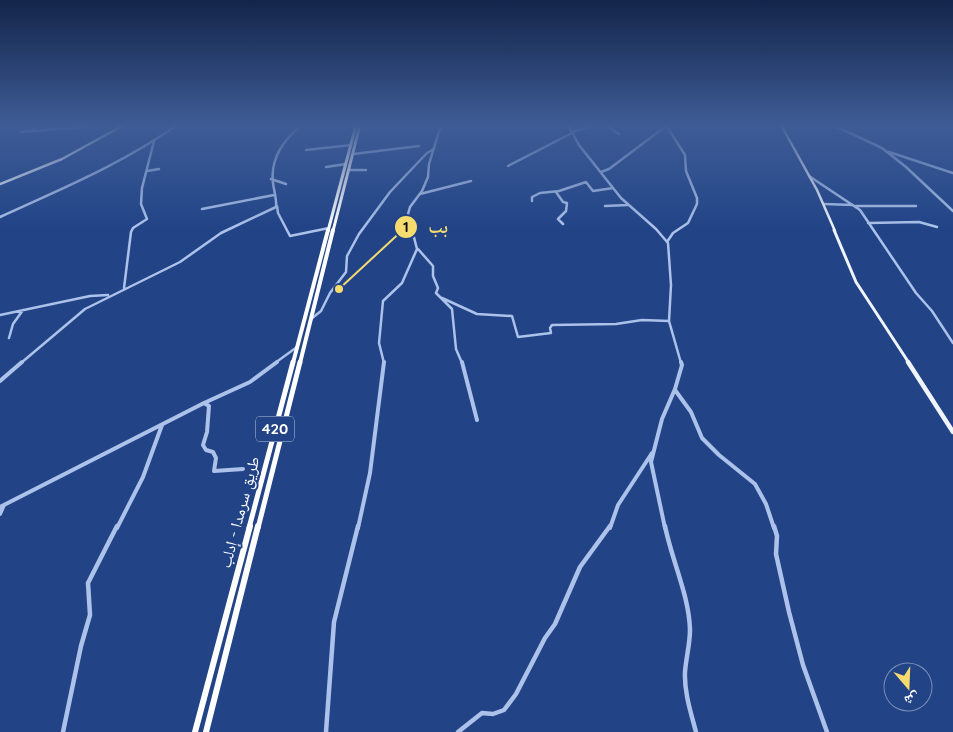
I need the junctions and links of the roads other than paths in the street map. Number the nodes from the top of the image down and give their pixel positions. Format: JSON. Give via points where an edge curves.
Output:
{"nodes":[{"id":1,"x":62,"y":159,"type":"edge"},
{"id":2,"x":122,"y":159,"type":"edge"},
{"id":3,"x":149,"y":159,"type":"edge"},
{"id":4,"x":275,"y":159,"type":"edge"},
{"id":5,"x":347,"y":159,"type":"edge"},
{"id":6,"x":352,"y":159,"type":"edge"},
{"id":7,"x":421,"y":159,"type":"edge"},
{"id":8,"x":431,"y":159,"type":"edge"},
{"id":9,"x":521,"y":159,"type":"edge"},
{"id":10,"x":592,"y":159,"type":"edge"},
{"id":11,"x":622,"y":159,"type":"edge"},
{"id":12,"x":685,"y":159,"type":"edge"},
{"id":13,"x":800,"y":159,"type":"edge"},
{"id":14,"x":896,"y":159,"type":"edge"},
{"id":15,"x":914,"y":159,"type":"edge"},
{"id":16,"x":346,"y":164,"type":"junction"},
{"id":17,"x":508,"y":166,"type":"dead end"},
{"id":18,"x":326,"y":167,"type":"dead end"},
{"id":19,"x":159,"y":169,"type":"dead end"},
{"id":20,"x":349,"y":170,"type":"junction"},
{"id":21,"x":366,"y":170,"type":"dead end"},
{"id":22,"x":146,"y":171,"type":"junction"},
{"id":23,"x":601,"y":172,"type":"junction"},
{"id":24,"x":953,"y":173,"type":"edge"},
{"id":25,"x":809,"y":176,"type":"junction"},
{"id":26,"x":271,"y":179,"type":"junction"},
{"id":27,"x":471,"y":181,"type":"dead end"},
{"id":28,"x":0,"y":184,"type":"edge"},
{"id":29,"x":286,"y":184,"type":"dead end"},
{"id":30,"x":614,"y":188,"type":"junction"},
{"id":31,"x":556,"y":192,"type":"junction"},
{"id":32,"x":420,"y":194,"type":"junction"},
{"id":33,"x":274,"y":195,"type":"junction"},
{"id":34,"x":532,"y":201,"type":"dead end"},
{"id":35,"x":824,"y":204,"type":"junction"},
{"id":36,"x":277,"y":205,"type":"junction"},
{"id":37,"x":628,"y":205,"type":"junction"},
{"id":38,"x":855,"y":205,"type":"junction"},
{"id":39,"x":605,"y":206,"type":"dead end"},
{"id":40,"x":916,"y":206,"type":"dead end"},
{"id":41,"x":202,"y":209,"type":"dead end"},
{"id":42,"x":953,"y":211,"type":"edge"},
{"id":43,"x":0,"y":217,"type":"edge"},
{"id":44,"x":868,"y":222,"type":"junction"},
{"id":45,"x":563,"y":224,"type":"dead end"},
{"id":46,"x":937,"y":227,"type":"dead end"},
{"id":47,"x":329,"y":228,"type":"junction"},
{"id":48,"x":667,"y":242,"type":"junction"},
{"id":49,"x":418,"y":249,"type":"junction"},
{"id":50,"x":322,"y":267,"type":"junction"},
{"id":51,"x":124,"y":288,"type":"junction"},
{"id":52,"x":111,"y":295,"type":"junction"},
{"id":53,"x":442,"y":298,"type":"junction"},
{"id":54,"x":24,"y":309,"type":"junction"},
{"id":55,"x":0,"y":315,"type":"edge"},
{"id":56,"x":311,"y":319,"type":"junction"},
{"id":57,"x":669,"y":320,"type":"junction"},
{"id":58,"x":8,"y":338,"type":"dead end"},
{"id":59,"x":953,"y":344,"type":"edge"},
{"id":60,"x":298,"y":347,"type":"junction"},
{"id":61,"x":289,"y":379,"type":"junction"},
{"id":62,"x":296,"y":379,"type":"junction"},
{"id":63,"x":0,"y":382,"type":"edge"},
{"id":64,"x":674,"y":389,"type":"junction"},
{"id":65,"x":204,"y":403,"type":"junction"},
{"id":66,"x":477,"y":420,"type":"dead end"},
{"id":67,"x":162,"y":425,"type":"junction"},
{"id":68,"x":953,"y":432,"type":"edge"},
{"id":69,"x":652,"y":452,"type":"junction"},
{"id":70,"x":243,"y":469,"type":"dead end"},
{"id":71,"x":2,"y":506,"type":"edge"},
{"id":72,"x":0,"y":514,"type":"edge"},
{"id":73,"x":63,"y":732,"type":"edge"},
{"id":74,"x":195,"y":732,"type":"edge"},
{"id":75,"x":206,"y":732,"type":"edge"},
{"id":76,"x":326,"y":732,"type":"edge"},
{"id":77,"x":458,"y":732,"type":"edge"},
{"id":78,"x":696,"y":732,"type":"edge"},
{"id":79,"x":828,"y":732,"type":"edge"}],
"edges":[{"from":1,"to":28,"type":"main road"},
{"from":2,"to":43,"type":"street"},
{"from":3,"to":22,"type":"street"},
{"from":4,"to":26,"type":"street"},
{"from":5,"to":16,"type":"highway","name":"طريق سرمدا - إدلب","number":"420"},
{"from":6,"to":20,"type":"highway","name":"طريق سرمدا - إدلب","number":"420"},
{"from":7,"to":56,"type":"street","via":[[359,234],[348,256],[346,272],[321,311]]},
{"from":8,"to":32,"type":"street","via":[[428,177]]},
{"from":9,"to":17,"type":"street"},
{"from":10,"to":23,"type":"street"},
{"from":11,"to":23,"type":"street"},
{"from":12,"to":48,"type":"street","via":[[697,204],[688,223],[673,233]]},
{"from":13,"to":25,"type":"main road"},
{"from":14,"to":42,"type":"street"},
{"from":15,"to":24,"type":"street"},
{"from":16,"to":18,"type":"street"},
{"from":16,"to":47,"type":"highway","name":"طريق سرمدا - إدلب","number":"420"},
{"from":19,"to":22,"type":"street"},
{"from":20,"to":21,"type":"street"},
{"from":20,"to":50,"type":"highway","name":"طريق سرمدا - إدلب","number":"420"},
{"from":22,"to":51,"type":"street","via":[[141,204],[147,219],[131,232]]},
{"from":23,"to":30,"type":"street"},
{"from":25,"to":35,"type":"main road"},
{"from":25,"to":38,"type":"street"},
{"from":26,"to":29,"type":"street"},
{"from":26,"to":33,"type":"street"},
{"from":27,"to":32,"type":"street"},
{"from":30,"to":31,"type":"street","via":[[593,191],[586,182]]},
{"from":30,"to":37,"type":"street"},
{"from":31,"to":34,"type":"street","via":[[537,194]]},
{"from":31,"to":45,"type":"street","via":[[568,207],[558,219]]},
{"from":32,"to":49,"type":"street","via":[[408,214]]},
{"from":33,"to":36,"type":"street"},
{"from":33,"to":41,"type":"street"},
{"from":35,"to":38,"type":"street"},
{"from":35,"to":68,"type":"main road","via":[[856,282]]},
{"from":36,"to":47,"type":"street","via":[[290,236]]},
{"from":36,"to":51,"type":"street","via":[[221,232],[180,262]]},
{"from":37,"to":39,"type":"street"},
{"from":37,"to":48,"type":"street"},
{"from":38,"to":40,"type":"street"},
{"from":38,"to":44,"type":"street"},
{"from":44,"to":46,"type":"street","via":[[919,222]]},
{"from":44,"to":59,"type":"street"},
{"from":47,"to":50,"type":"highway","name":"طريق سرمدا - إدلب","number":"420"},
{"from":48,"to":57,"type":"street"},
{"from":49,"to":53,"type":"street","via":[[433,266],[438,288],[436,293]]},
{"from":49,"to":76,"type":"street","via":[[402,283],[382,301],[380,310],[379,343],[384,361],[370,473],[334,622]]},
{"from":50,"to":56,"type":"highway","name":"طريق سرمدا - إدلب","number":"420"},
{"from":50,"to":60,"type":"highway","name":"طريق سرمدا - إدلب","number":"420"},
{"from":51,"to":52,"type":"street"},
{"from":52,"to":54,"type":"street"},
{"from":52,"to":63,"type":"street","via":[[73,318]]},
{"from":53,"to":57,"type":"street","via":[[477,314],[512,316],[518,337],[552,334],[552,325]]},
{"from":53,"to":66,"type":"street","via":[[452,308],[456,349]]},
{"from":54,"to":55,"type":"street"},
{"from":54,"to":58,"type":"street"},
{"from":56,"to":62,"type":"highway","name":"طريق سرمدا - إدلب","number":"420"},
{"from":57,"to":64,"type":"street","via":[[682,365]]},
{"from":60,"to":61,"type":"highway","name":"طريق سرمدا - إدلب","number":"420"},
{"from":60,"to":65,"type":"street","via":[[250,382]]},
{"from":61,"to":62,"type":"highway"},
{"from":61,"to":74,"type":"highway","name":"طريق سرمدا - إدلب","number":"420"},
{"from":62,"to":75,"type":"highway","name":"طريق سرمدا - إدلب","number":"420"},
{"from":64,"to":69,"type":"street"},
{"from":64,"to":79,"type":"street","via":[[691,412],[702,438],[719,456],[749,478],[766,504],[777,536],[776,554],[803,665]]},
{"from":65,"to":67,"type":"street"},
{"from":65,"to":70,"type":"street","via":[[209,406],[203,445],[216,458],[214,471]]},
{"from":67,"to":71,"type":"street"},
{"from":67,"to":73,"type":"street","via":[[143,477],[88,583],[90,615]]},
{"from":69,"to":77,"type":"street","via":[[618,505],[610,527],[580,567],[555,624],[516,694],[504,710],[482,713]]},
{"from":69,"to":78,"type":"street","via":[[658,498],[689,620],[685,673]]},
{"from":71,"to":72,"type":"street"}]}
